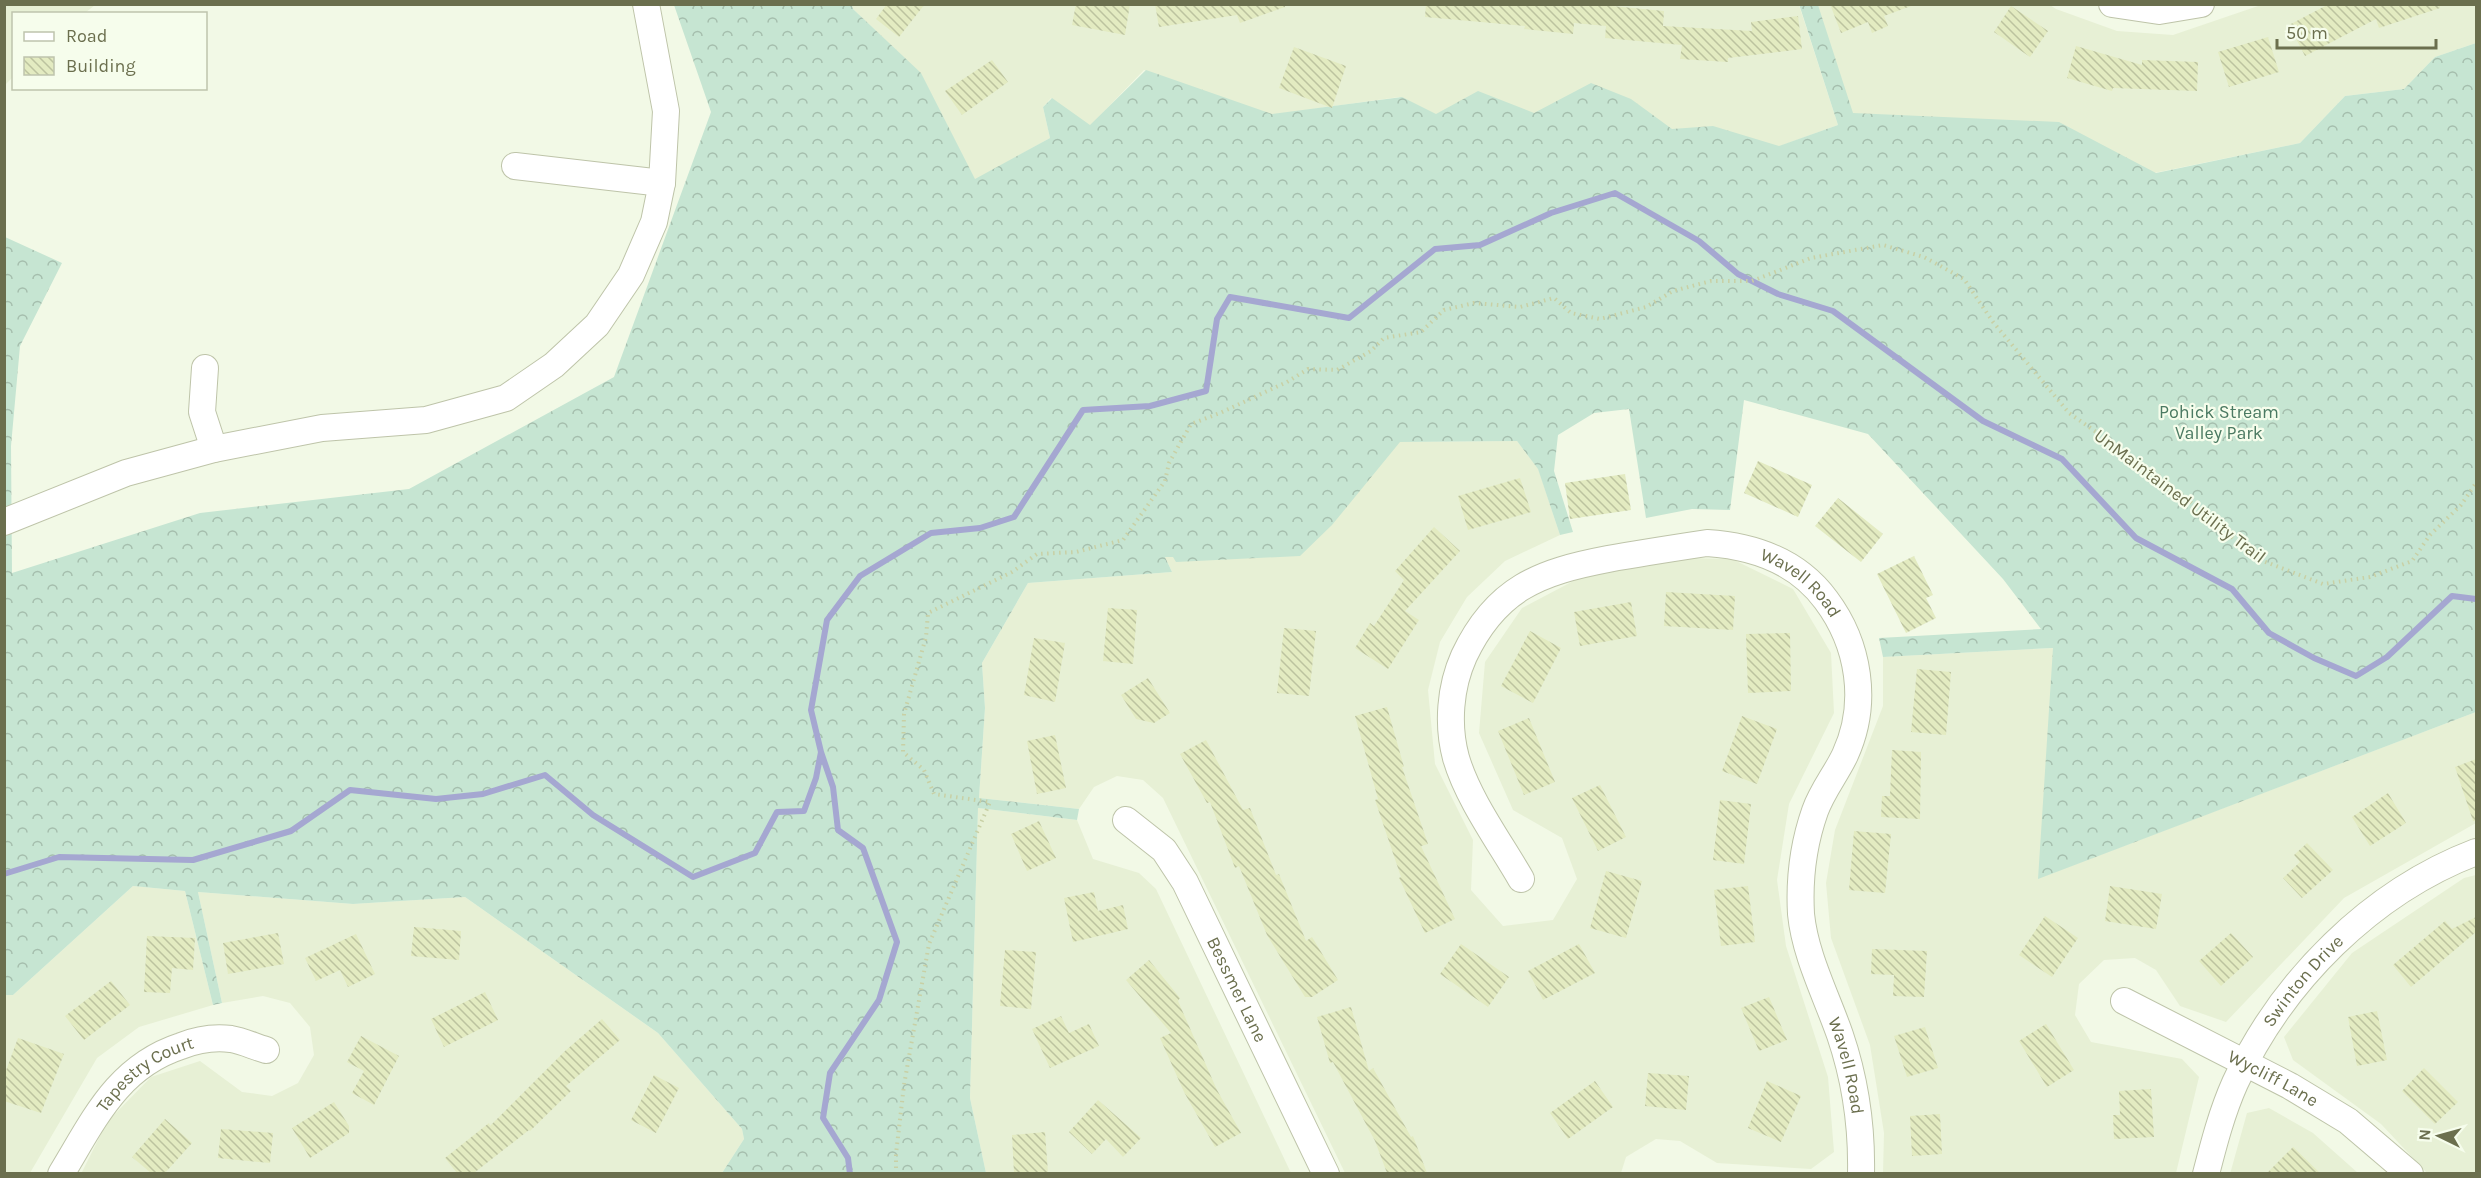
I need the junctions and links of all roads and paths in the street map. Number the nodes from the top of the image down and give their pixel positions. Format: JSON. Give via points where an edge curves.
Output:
{"nodes":[{"id":1,"x":646,"y":4,"type":"edge"},
{"id":2,"x":2112,"y":4,"type":"edge"},
{"id":3,"x":2201,"y":4,"type":"edge"},
{"id":4,"x":515,"y":166,"type":"dead end"},
{"id":5,"x":662,"y":183,"type":"junction"},
{"id":6,"x":205,"y":368,"type":"dead end"},
{"id":7,"x":214,"y":449,"type":"junction"},
{"id":8,"x":2476,"y":483,"type":"edge"},
{"id":9,"x":4,"y":522,"type":"edge"},
{"id":10,"x":1126,"y":820,"type":"dead end"},
{"id":11,"x":2476,"y":852,"type":"edge"},
{"id":12,"x":1521,"y":879,"type":"dead end"},
{"id":13,"x":2124,"y":1001,"type":"dead end"},
{"id":14,"x":266,"y":1050,"type":"dead end"},
{"id":15,"x":2245,"y":1063,"type":"junction"},
{"id":16,"x":61,"y":1173,"type":"edge"},
{"id":17,"x":896,"y":1173,"type":"edge"},
{"id":18,"x":1326,"y":1173,"type":"edge"},
{"id":19,"x":1861,"y":1173,"type":"edge"},
{"id":20,"x":2206,"y":1173,"type":"edge"},
{"id":21,"x":2410,"y":1173,"type":"edge"}],
"edges":[{"from":1,"to":5,"type":"street","via":[[666,111]]},
{"from":2,"to":3,"type":"street","via":[[2159,11]]},
{"from":4,"to":5,"type":"street"},
{"from":5,"to":7,"type":"street","via":[[654,222],[631,275],[597,325],[554,365],[506,398],[426,420],[322,428]]},
{"from":6,"to":7,"type":"street","via":[[202,412]]},
{"from":7,"to":9,"type":"street","via":[[126,473]]},
{"from":8,"to":17,"type":"path","name":"UnMaintained Utility Trail","via":[[2412,561],[2370,577],[2323,584],[2258,559],[2162,478],[2069,413],[1993,322],[1964,279],[1924,257],[1883,245],[1811,258],[1752,281],[1711,281],[1673,291],[1646,307],[1600,319],[1571,314],[1554,298],[1520,307],[1474,303],[1444,310],[1421,332],[1384,338],[1371,351],[1337,370],[1308,369],[1278,387],[1191,424],[1169,463],[1165,481],[1123,540],[1076,552],[1037,554],[1012,572],[928,614],[926,637],[904,714],[903,752],[924,770],[934,794],[990,802],[929,944],[906,1074]]},
{"from":10,"to":18,"type":"street","name":"Bessmer Lane","via":[[1164,850],[1185,882]]},
{"from":11,"to":15,"type":"street","name":"Swinton Drive","via":[[2405,888],[2340,938],[2309,970]]},
{"from":12,"to":19,"type":"street","name":"Wavell Road","via":[[1466,783],[1451,731],[1452,697],[1459,667],[1474,635],[1495,609],[1525,585],[1566,567],[1707,543],[1759,551],[1800,573],[1837,615],[1854,653],[1858,680],[1853,732],[1815,810],[1805,843],[1800,892],[1808,948],[1841,1038],[1855,1092]]},
{"from":13,"to":15,"type":"street","name":"Wycliff Lane"},
{"from":14,"to":16,"type":"street","name":"Tapestry Court","via":[[230,1039],[196,1040],[148,1060],[125,1077],[108,1097]]},
{"from":15,"to":20,"type":"street","name":"Swinton Drive","via":[[2223,1113]]},
{"from":15,"to":21,"type":"street","name":"Wycliff Lane","via":[[2348,1121]]}]}
